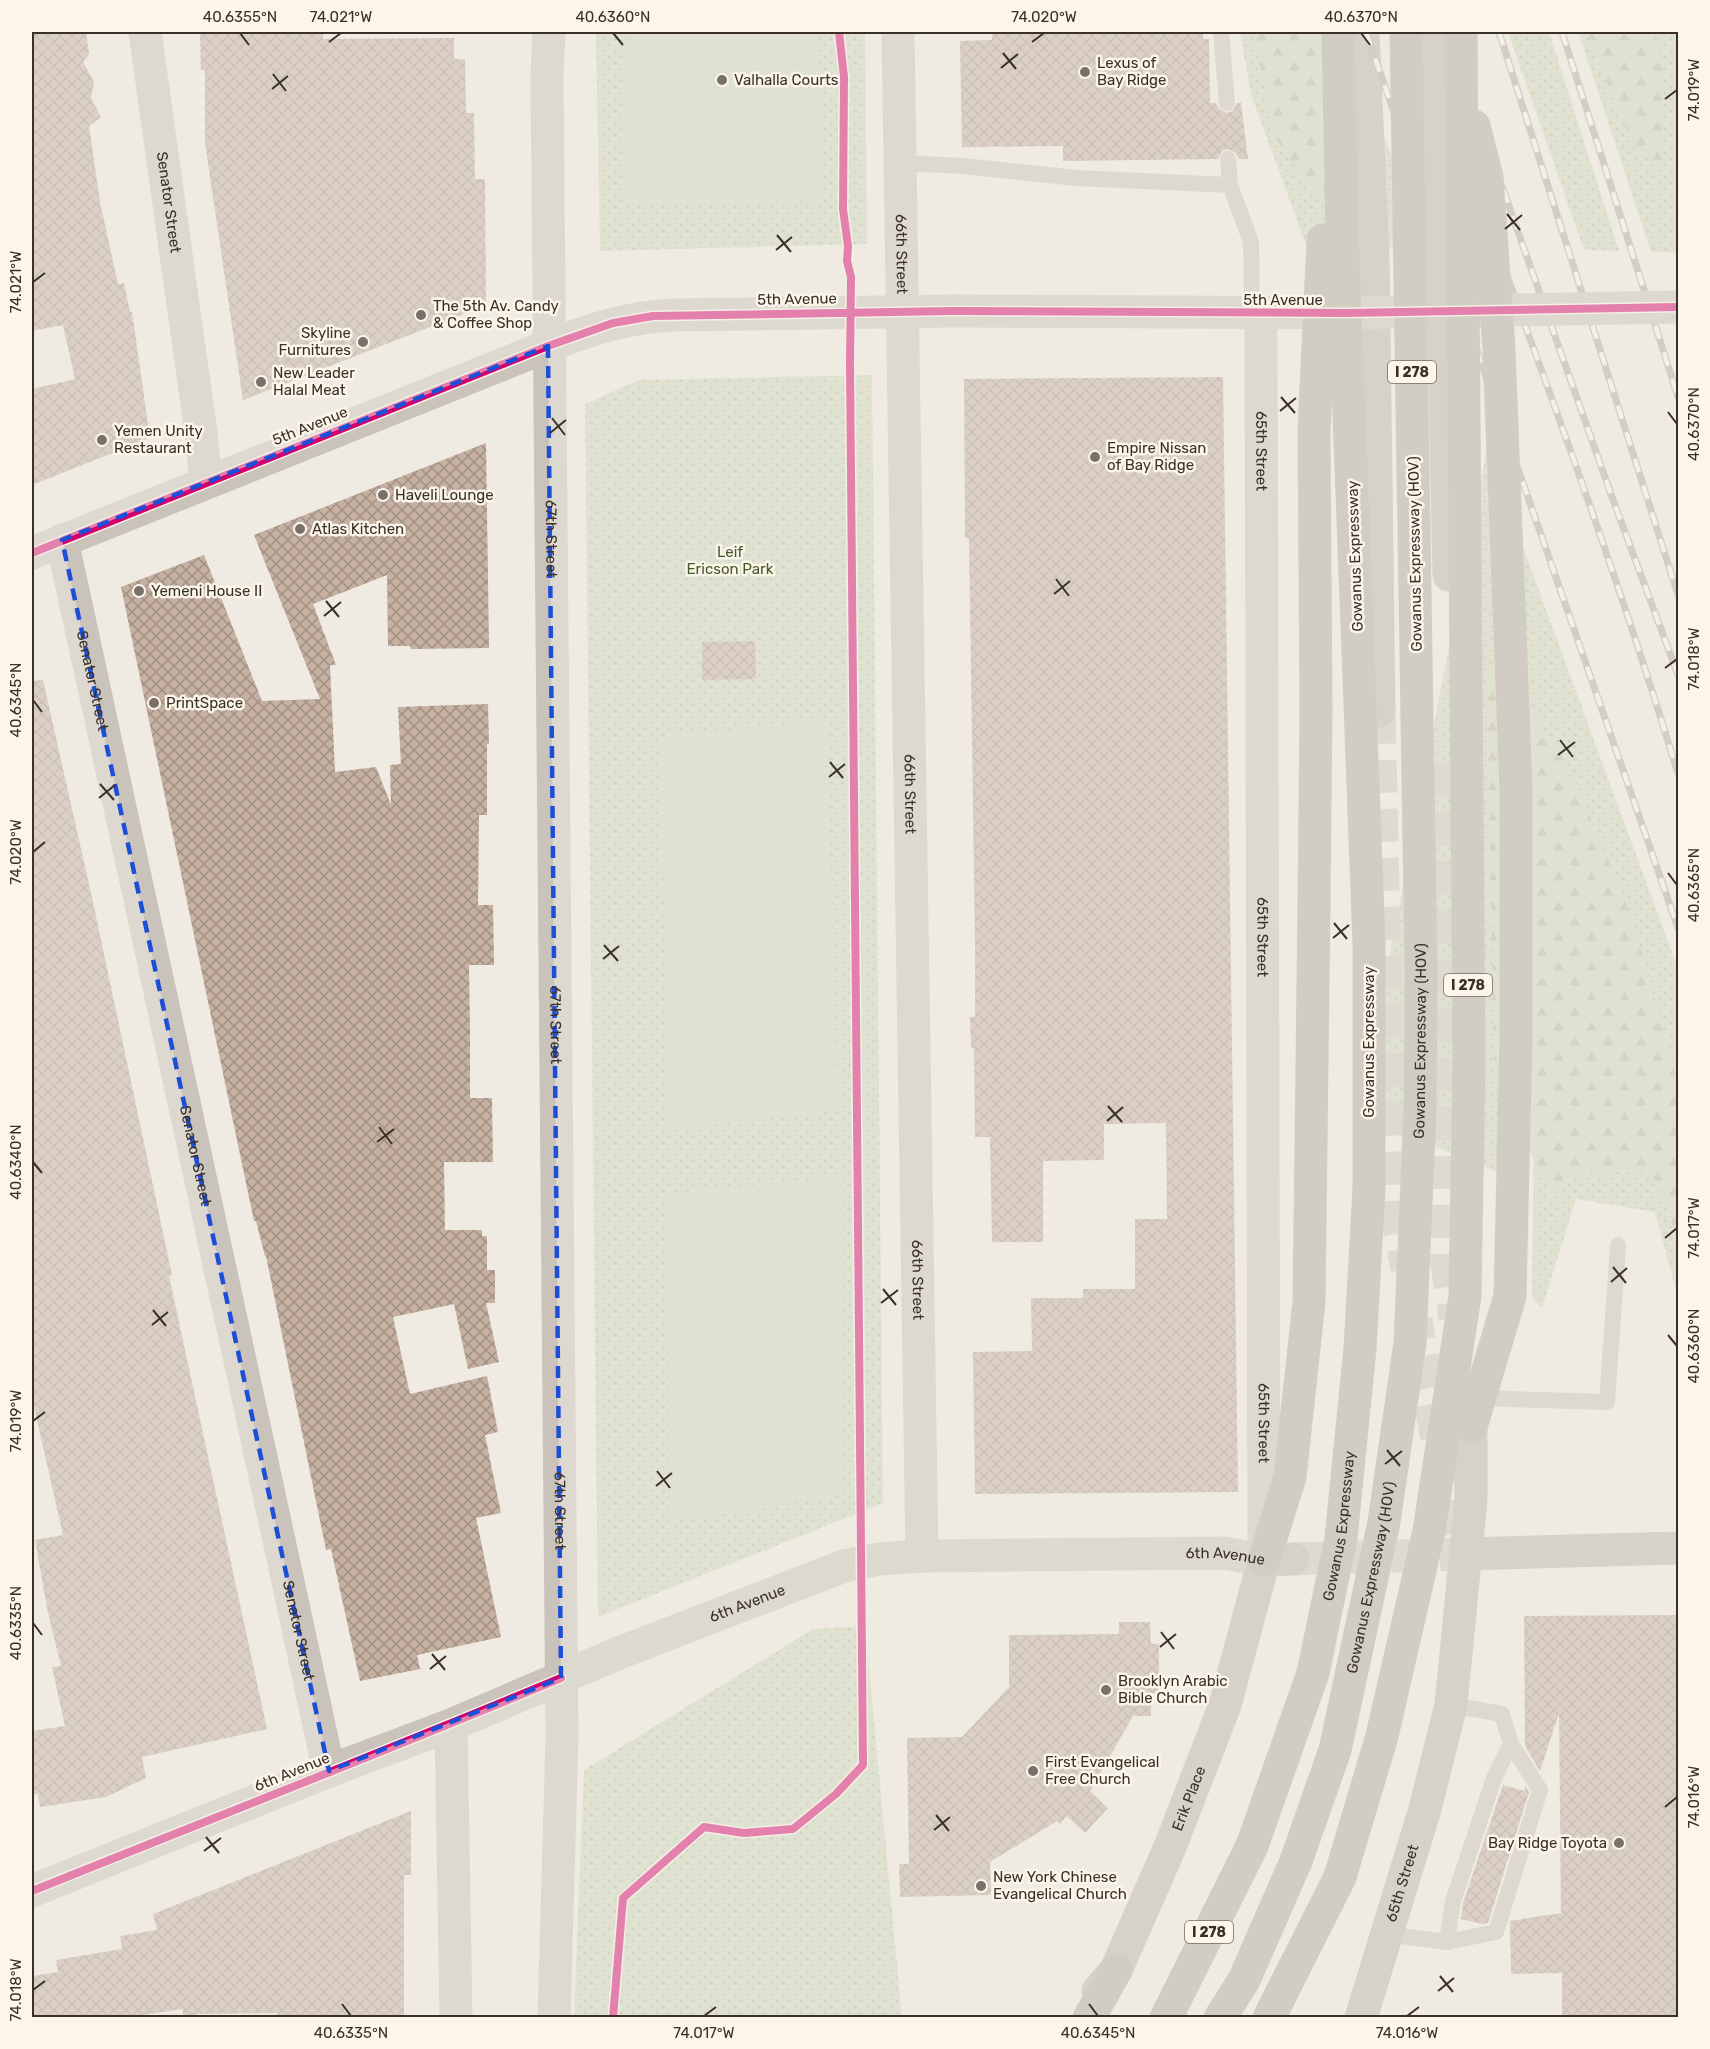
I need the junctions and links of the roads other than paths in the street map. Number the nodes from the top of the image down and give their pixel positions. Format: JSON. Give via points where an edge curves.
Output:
{"nodes":[{"id":1,"x":145,"y":32,"type":"edge"},
{"id":2,"x":549,"y":32,"type":"edge"},
{"id":3,"x":898,"y":32,"type":"edge"},
{"id":4,"x":1221,"y":32,"type":"edge"},
{"id":5,"x":1329,"y":32,"type":"edge"},
{"id":6,"x":1338,"y":32,"type":"edge"},
{"id":7,"x":1363,"y":32,"type":"edge"},
{"id":8,"x":1406,"y":32,"type":"edge"},
{"id":9,"x":1437,"y":32,"type":"edge"},
{"id":10,"x":1461,"y":32,"type":"edge"},
{"id":11,"x":1461,"y":78,"type":"junction"},
{"id":12,"x":1227,"y":103,"type":"dead end"},
{"id":13,"x":1227,"y":159,"type":"dead end"},
{"id":14,"x":902,"y":163,"type":"junction"},
{"id":15,"x":1230,"y":185,"type":"junction"},
{"id":16,"x":1678,"y":307,"type":"edge"},
{"id":17,"x":1444,"y":311,"type":"junction"},
{"id":18,"x":904,"y":312,"type":"junction"},
{"id":19,"x":1360,"y":312,"type":"junction"},
{"id":20,"x":1256,"y":313,"type":"junction"},
{"id":21,"x":548,"y":346,"type":"junction"},
{"id":22,"x":206,"y":482,"type":"junction"},
{"id":23,"x":62,"y":540,"type":"junction"},
{"id":24,"x":32,"y":553,"type":"edge"},
{"id":25,"x":1379,"y":711,"type":"tunnel mouth"},
{"id":26,"x":1451,"y":712,"type":"dead end"},
{"id":27,"x":1618,"y":1245,"type":"dead end"},
{"id":28,"x":1476,"y":1412,"type":"junction"},
{"id":29,"x":1678,"y":1548,"type":"edge"},
{"id":30,"x":1466,"y":1554,"type":"junction"},
{"id":31,"x":922,"y":1556,"type":"junction"},
{"id":32,"x":1279,"y":1559,"type":"junction"},
{"id":33,"x":561,"y":1678,"type":"junction"},
{"id":34,"x":1451,"y":1705,"type":"junction"},
{"id":35,"x":451,"y":1725,"type":"junction"},
{"id":36,"x":1511,"y":1744,"type":"junction"},
{"id":37,"x":329,"y":1771,"type":"junction"},
{"id":38,"x":32,"y":1891,"type":"edge"},
{"id":39,"x":1386,"y":1934,"type":"junction"},
{"id":40,"x":1447,"y":1942,"type":"junction"},
{"id":41,"x":1116,"y":1970,"type":"junction"},
{"id":42,"x":456,"y":2018,"type":"edge"},
{"id":43,"x":554,"y":2018,"type":"edge"},
{"id":44,"x":1076,"y":2018,"type":"edge"},
{"id":45,"x":1089,"y":2018,"type":"edge"},
{"id":46,"x":1166,"y":2018,"type":"edge"},
{"id":47,"x":1220,"y":2018,"type":"edge"},
{"id":48,"x":1269,"y":2018,"type":"edge"},
{"id":49,"x":1361,"y":2018,"type":"edge"}],
"edges":[{"from":1,"to":22,"type":"street","name":"Senator Street"},
{"from":2,"to":21,"type":"street","name":"67th Street"},
{"from":3,"to":14,"type":"street","name":"66th Street"},
{"from":4,"to":12,"type":"lane"},
{"from":5,"to":32,"type":"highway","bridge":true,"via":[[1314,431],[1316,708],[1309,1302]]},
{"from":6,"to":46,"type":"highway","name":"Gowanus Expressway","number":"I 278","bridge":true,"via":[[1342,232],[1370,943],[1370,1189],[1360,1349],[1341,1538],[1313,1673],[1252,1846]]},
{"from":7,"to":19,"type":"main road","via":[[1372,233]]},
{"from":8,"to":47,"type":"highway","name":"Gowanus Expressway (HOV)","number":"I 278","bridge":true,"via":[[1421,955],[1420,1111],[1410,1343],[1384,1522],[1335,1750],[1296,1861],[1244,1980]]},
{"from":9,"to":17,"type":"main road","bridge":true},
{"from":10,"to":11,"type":"highway","number":"I 278","bridge":true},
{"from":11,"to":28,"type":"highway","bridge":true,"via":[[1487,177],[1499,349],[1516,789],[1510,1296]]},
{"from":11,"to":48,"type":"highway","number":"I 278","bridge":true,"via":[[1469,1050],[1465,1296],[1429,1531],[1382,1736],[1340,1877]]},
{"from":13,"to":15,"type":"lane"},
{"from":14,"to":15,"type":"lane","via":[[1076,178]]},
{"from":14,"to":18,"type":"street","name":"66th Street"},
{"from":15,"to":20,"type":"lane","via":[[1251,242]]},
{"from":16,"to":17,"type":"street","name":"5th Avenue","bridge":true},
{"from":17,"to":19,"type":"street","name":"5th Avenue","bridge":true},
{"from":17,"to":26,"type":"main road","bridge":true},
{"from":18,"to":20,"type":"street","name":"5th Avenue"},
{"from":18,"to":21,"type":"street","name":"5th Avenue","via":[[653,316],[613,323]]},
{"from":18,"to":31,"type":"street","name":"66th Street"},
{"from":19,"to":20,"type":"street","name":"5th Avenue"},
{"from":19,"to":25,"type":"main road"},
{"from":20,"to":32,"type":"street","name":"65th Street"},
{"from":21,"to":22,"type":"street","name":"5th Avenue"},
{"from":21,"to":33,"type":"street","name":"67th Street"},
{"from":22,"to":23,"type":"street","name":"5th Avenue"},
{"from":23,"to":24,"type":"street","name":"5th Avenue"},
{"from":23,"to":37,"type":"street","name":"Senator Street"},
{"from":27,"to":28,"type":"lane","via":[[1607,1402]]},
{"from":28,"to":30,"type":"main road","name":"65th Street"},
{"from":29,"to":30,"type":"main road"},
{"from":30,"to":34,"type":"main road","name":"65th Street"},
{"from":31,"to":32,"type":"street","name":"6th Avenue","via":[[1224,1553]]},
{"from":31,"to":33,"type":"street","name":"6th Avenue","via":[[860,1562],[829,1571]]},
{"from":32,"to":41,"type":"main road","name":"Erik Place","via":[[1170,1847]]},
{"from":33,"to":35,"type":"street","name":"6th Avenue"},
{"from":33,"to":43,"type":"street","name":"67th Street"},
{"from":34,"to":36,"type":"lane","via":[[1502,1714]]},
{"from":34,"to":39,"type":"main road","name":"65th Street","via":[[1425,1809]]},
{"from":35,"to":37,"type":"street","name":"6th Avenue"},
{"from":35,"to":42,"type":"street"},
{"from":36,"to":40,"type":"lane","via":[[1494,1778],[1453,1901]]},
{"from":36,"to":40,"type":"lane","via":[[1540,1790],[1496,1932]]},
{"from":37,"to":38,"type":"street","name":"6th Avenue"},
{"from":39,"to":40,"type":"lane"},
{"from":39,"to":49,"type":"main road","name":"65th Street"},
{"from":41,"to":44,"type":"main road","name":"Erik Place"},
{"from":41,"to":45,"type":"highway"}]}
